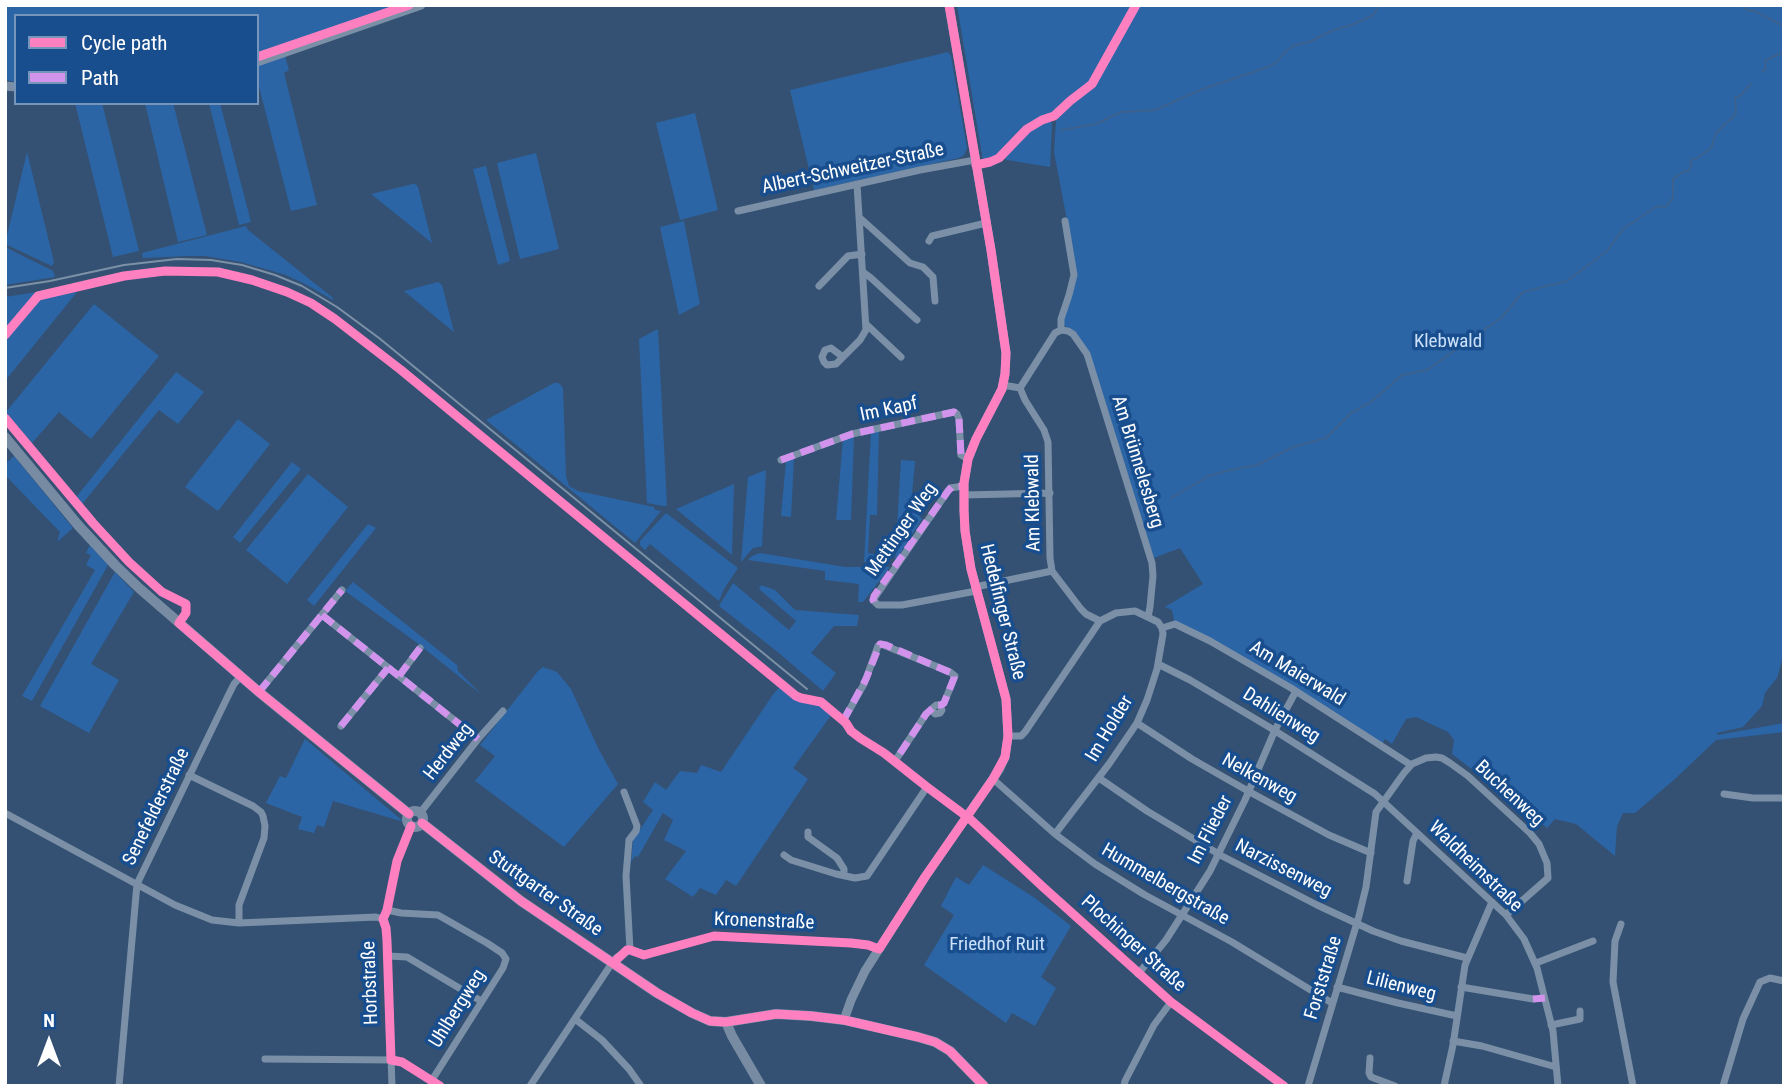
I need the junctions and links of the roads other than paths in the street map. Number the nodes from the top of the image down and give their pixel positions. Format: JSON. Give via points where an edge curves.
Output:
{"nodes":[{"id":1,"x":421,"y":5,"type":"edge"},
{"id":2,"x":949,"y":5,"type":"edge"},
{"id":3,"x":259,"y":61,"type":"edge"},
{"id":4,"x":975,"y":160,"type":"junction"},
{"id":5,"x":857,"y":184,"type":"junction"},
{"id":6,"x":738,"y":211,"type":"dead end"},
{"id":7,"x":860,"y":218,"type":"junction"},
{"id":8,"x":1065,"y":221,"type":"dead end"},
{"id":9,"x":986,"y":222,"type":"junction"},
{"id":10,"x":929,"y":241,"type":"dead end"},
{"id":11,"x":862,"y":254,"type":"junction"},
{"id":12,"x":863,"y":272,"type":"junction"},
{"id":13,"x":819,"y":286,"type":"dead end"},
{"id":14,"x":935,"y":301,"type":"dead end"},
{"id":15,"x":917,"y":320,"type":"dead end"},
{"id":16,"x":866,"y":324,"type":"junction"},
{"id":17,"x":1061,"y":330,"type":"junction"},
{"id":18,"x":843,"y":357,"type":"dead end"},
{"id":19,"x":901,"y":357,"type":"dead end"},
{"id":20,"x":1003,"y":385,"type":"junction"},
{"id":21,"x":1020,"y":388,"type":"junction"},
{"id":22,"x":5,"y":437,"type":"edge"},
{"id":23,"x":968,"y":459,"type":"junction"},
{"id":24,"x":781,"y":460,"type":"dead end"},
{"id":25,"x":964,"y":491,"type":"junction"},
{"id":26,"x":1050,"y":493,"type":"junction"},
{"id":27,"x":1052,"y":570,"type":"junction"},
{"id":28,"x":975,"y":589,"type":"junction"},
{"id":29,"x":342,"y":590,"type":"dead end"},
{"id":30,"x":322,"y":615,"type":"junction"},
{"id":31,"x":1148,"y":617,"type":"junction"},
{"id":32,"x":1100,"y":621,"type":"junction"},
{"id":33,"x":1162,"y":628,"type":"junction"},
{"id":34,"x":420,"y":648,"type":"dead end"},
{"id":35,"x":1158,"y":664,"type":"junction"},
{"id":36,"x":388,"y":668,"type":"junction"},
{"id":37,"x":241,"y":676,"type":"junction"},
{"id":38,"x":398,"y":676,"type":"junction"},
{"id":39,"x":1296,"y":691,"type":"junction"},
{"id":40,"x":259,"y":692,"type":"junction"},
{"id":41,"x":503,"y":711,"type":"dead end"},
{"id":42,"x":1137,"y":723,"type":"junction"},
{"id":43,"x":341,"y":726,"type":"dead end"},
{"id":44,"x":1275,"y":730,"type":"junction"},
{"id":45,"x":1008,"y":736,"type":"junction"},
{"id":46,"x":478,"y":739,"type":"junction"},
{"id":47,"x":895,"y":761,"type":"junction"},
{"id":48,"x":1411,"y":765,"type":"junction"},
{"id":49,"x":189,"y":775,"type":"junction"},
{"id":50,"x":1099,"y":778,"type":"junction"},
{"id":51,"x":993,"y":779,"type":"junction"},
{"id":52,"x":927,"y":787,"type":"junction"},
{"id":53,"x":1248,"y":791,"type":"junction"},
{"id":54,"x":624,"y":792,"type":"dead end"},
{"id":55,"x":1724,"y":794,"type":"dead end"},
{"id":56,"x":1784,"y":799,"type":"edge"},
{"id":57,"x":1384,"y":802,"type":"junction"},
{"id":58,"x":5,"y":813,"type":"edge"},
{"id":59,"x":967,"y":816,"type":"junction"},
{"id":60,"x":417,"y":817,"type":"junction"},
{"id":61,"x":411,"y":826,"type":"joint"},
{"id":62,"x":808,"y":832,"type":"dead end"},
{"id":63,"x":1417,"y":833,"type":"junction"},
{"id":64,"x":1055,"y":834,"type":"junction"},
{"id":65,"x":1219,"y":853,"type":"junction"},
{"id":66,"x":1371,"y":853,"type":"junction"},
{"id":67,"x":784,"y":855,"type":"dead end"},
{"id":68,"x":845,"y":875,"type":"junction"},
{"id":69,"x":1408,"y":881,"type":"dead end"},
{"id":70,"x":137,"y":884,"type":"junction"},
{"id":71,"x":1492,"y":902,"type":"junction"},
{"id":72,"x":387,"y":910,"type":"junction"},
{"id":73,"x":1183,"y":915,"type":"junction"},
{"id":74,"x":1506,"y":915,"type":"junction"},
{"id":75,"x":383,"y":919,"type":"junction"},
{"id":76,"x":239,"y":923,"type":"junction"},
{"id":77,"x":1357,"y":923,"type":"junction"},
{"id":78,"x":1621,"y":924,"type":"dead end"},
{"id":79,"x":1593,"y":941,"type":"dead end"},
{"id":80,"x":879,"y":949,"type":"junction"},
{"id":81,"x":630,"y":950,"type":"junction"},
{"id":82,"x":388,"y":956,"type":"junction"},
{"id":83,"x":1467,"y":958,"type":"junction"},
{"id":84,"x":613,"y":962,"type":"junction"},
{"id":85,"x":1536,"y":963,"type":"junction"},
{"id":86,"x":1138,"y":974,"type":"junction"},
{"id":87,"x":1784,"y":981,"type":"edge"},
{"id":88,"x":1337,"y":987,"type":"junction"},
{"id":89,"x":1461,"y":987,"type":"junction"},
{"id":90,"x":1533,"y":999,"type":"dead end"},
{"id":91,"x":481,"y":1001,"type":"junction"},
{"id":92,"x":1171,"y":1002,"type":"junction"},
{"id":93,"x":1332,"y":1003,"type":"junction"},
{"id":94,"x":1580,"y":1011,"type":"dead end"},
{"id":95,"x":1457,"y":1016,"type":"junction"},
{"id":96,"x":575,"y":1019,"type":"junction"},
{"id":97,"x":844,"y":1020,"type":"junction"},
{"id":98,"x":726,"y":1022,"type":"junction"},
{"id":99,"x":1551,"y":1025,"type":"junction"},
{"id":100,"x":1453,"y":1041,"type":"junction"},
{"id":101,"x":1370,"y":1058,"type":"dead end"},
{"id":102,"x":265,"y":1059,"type":"dead end"},
{"id":103,"x":391,"y":1060,"type":"junction"},
{"id":104,"x":1556,"y":1067,"type":"junction"},
{"id":105,"x":432,"y":1080,"type":"junction"},
{"id":106,"x":118,"y":1086,"type":"edge"},
{"id":107,"x":391,"y":1086,"type":"edge"},
{"id":108,"x":440,"y":1086,"type":"edge"},
{"id":109,"x":530,"y":1086,"type":"edge"},
{"id":110,"x":641,"y":1086,"type":"edge"},
{"id":111,"x":761,"y":1086,"type":"edge"},
{"id":112,"x":984,"y":1086,"type":"edge"},
{"id":113,"x":1125,"y":1086,"type":"edge"},
{"id":114,"x":1284,"y":1086,"type":"edge"},
{"id":115,"x":1308,"y":1086,"type":"edge"},
{"id":116,"x":1395,"y":1086,"type":"edge"},
{"id":117,"x":1444,"y":1086,"type":"edge"},
{"id":118,"x":1558,"y":1086,"type":"edge"},
{"id":119,"x":1633,"y":1086,"type":"edge"},
{"id":120,"x":1723,"y":1086,"type":"edge"}],
"edges":[{"from":1,"to":3,"type":"street"},
{"from":2,"to":4,"type":"street","name":"Hedelfinger Straße"},
{"from":4,"to":5,"type":"street","name":"Albert-Schweitzer-Straße"},
{"from":4,"to":9,"type":"street","name":"Hedelfinger Straße"},
{"from":5,"to":6,"type":"street","name":"Albert-Schweitzer-Straße"},
{"from":5,"to":7,"type":"street"},
{"from":7,"to":11,"type":"street"},
{"from":7,"to":14,"type":"street","via":[[910,263],[933,276]]},
{"from":8,"to":17,"type":"street","via":[[1074,275]]},
{"from":9,"to":10,"type":"street","via":[[932,236]]},
{"from":9,"to":20,"type":"street","name":"Hedelfinger Straße","via":[[1006,354]]},
{"from":11,"to":12,"type":"street"},
{"from":11,"to":13,"type":"street","via":[[848,256]]},
{"from":12,"to":15,"type":"street"},
{"from":12,"to":16,"type":"street"},
{"from":16,"to":18,"type":"street","via":[[862,337]]},
{"from":16,"to":19,"type":"street"},
{"from":17,"to":21,"type":"street"},
{"from":17,"to":31,"type":"street","name":"Am Brünnelesberg","via":[[1074,335],[1087,354],[1152,565]]},
{"from":20,"to":21,"type":"street"},
{"from":20,"to":23,"type":"street","name":"Hedelfinger Straße"},
{"from":21,"to":26,"type":"street","name":"Am Klebwald","via":[[1048,442]]},
{"from":22,"to":37,"type":"main road","name":"Stuttgarter Straße","via":[[115,565]]},
{"from":23,"to":24,"type":"street","name":"Im Kapf","via":[[961,455],[959,418],[954,412],[852,434]]},
{"from":23,"to":25,"type":"street","name":"Hedelfinger Straße"},
{"from":25,"to":26,"type":"street"},
{"from":25,"to":28,"type":"street","name":"Hedelfinger Straße"},
{"from":25,"to":28,"type":"street","name":"Mettinger Weg","via":[[952,487],[948,491],[873,597],[878,605],[902,605]]},
{"from":26,"to":27,"type":"street","name":"Am Klebwald"},
{"from":27,"to":28,"type":"street"},
{"from":27,"to":32,"type":"street","name":"Am Klebwald","via":[[1081,609]]},
{"from":28,"to":45,"type":"street","name":"Hedelfinger Straße","via":[[1006,699]]},
{"from":29,"to":30,"type":"street"},
{"from":30,"to":36,"type":"street"},
{"from":30,"to":40,"type":"street"},
{"from":31,"to":32,"type":"street","via":[[1125,611]]},
{"from":31,"to":33,"type":"street"},
{"from":32,"to":45,"type":"street","via":[[1025,732]]},
{"from":33,"to":35,"type":"street","name":"Im Holder"},
{"from":33,"to":39,"type":"street","name":"Am Maierwald","via":[[1174,624],[1192,631]]},
{"from":34,"to":38,"type":"street"},
{"from":35,"to":42,"type":"street","name":"Im Holder"},
{"from":35,"to":44,"type":"street","name":"Dahlienweg"},
{"from":36,"to":38,"type":"street"},
{"from":36,"to":43,"type":"street"},
{"from":37,"to":40,"type":"main road","name":"Stuttgarter Straße"},
{"from":37,"to":49,"type":"street","name":"Senefelderstraße"},
{"from":38,"to":46,"type":"street"},
{"from":39,"to":44,"type":"street","name":"Im Flieder"},
{"from":39,"to":48,"type":"street","name":"Am Maierwald"},
{"from":40,"to":60,"type":"main road","name":"Stuttgarter Straße"},
{"from":41,"to":46,"type":"street","name":"Herdweg"},
{"from":42,"to":50,"type":"street","name":"Im Holder"},
{"from":42,"to":53,"type":"street","name":"Nelkenweg"},
{"from":44,"to":53,"type":"street","name":"Im Flieder"},
{"from":44,"to":57,"type":"street","name":"Dahlienweg"},
{"from":45,"to":51,"type":"street","name":"Hedelfinger Straße","via":[[1005,757]]},
{"from":46,"to":60,"type":"street","name":"Herdweg"},
{"from":47,"to":47,"type":"street","name":"Plochinger Straße","via":[[926,714],[942,710],[954,674],[881,644],[843,721],[858,737]]},
{"from":47,"to":52,"type":"street","name":"Plochinger Straße"},
{"from":48,"to":57,"type":"street","name":"Forststraße"},
{"from":48,"to":74,"type":"street","name":"Buchenweg","via":[[1442,758],[1468,776],[1539,844],[1548,878]]},
{"from":49,"to":70,"type":"street","name":"Senefelderstraße"},
{"from":49,"to":76,"type":"street","via":[[264,816],[264,838],[239,905]]},
{"from":50,"to":64,"type":"street","name":"Im Holder"},
{"from":50,"to":65,"type":"street","name":"Narzissenweg"},
{"from":51,"to":59,"type":"street","name":"Hedelfinger Straße"},
{"from":51,"to":64,"type":"street","name":"Hummelbergstraße"},
{"from":52,"to":59,"type":"street","name":"Plochinger Straße"},
{"from":52,"to":68,"type":"street","via":[[869,874],[862,878]]},
{"from":53,"to":65,"type":"street","name":"Im Flieder"},
{"from":53,"to":66,"type":"street","name":"Nelkenweg"},
{"from":54,"to":81,"type":"street","via":[[638,826],[629,840],[626,876]]},
{"from":55,"to":56,"type":"street"},
{"from":57,"to":63,"type":"street","name":"Waldheimstraße"},
{"from":57,"to":66,"type":"street","name":"Forststraße","via":[[1376,814]]},
{"from":58,"to":70,"type":"street"},
{"from":59,"to":80,"type":"street","name":"Hedelfinger Straße"},
{"from":59,"to":86,"type":"street","name":"Plochinger Straße"},
{"from":60,"to":61,"type":"main road","via":[[418,827]]},
{"from":60,"to":84,"type":"main road","name":"Stuttgarter Straße","via":[[507,891]]},
{"from":61,"to":72,"type":"street","name":"Horbstraße","via":[[397,861]]},
{"from":62,"to":68,"type":"street","via":[[808,837],[837,858]]},
{"from":63,"to":69,"type":"street"},
{"from":63,"to":71,"type":"street","name":"Waldheimstraße"},
{"from":64,"to":73,"type":"street","name":"Hummelbergstraße","via":[[1106,871]]},
{"from":65,"to":73,"type":"street","name":"Im Flieder"},
{"from":65,"to":77,"type":"street","name":"Narzissenweg"},
{"from":66,"to":77,"type":"street","name":"Forststraße"},
{"from":67,"to":68,"type":"street"},
{"from":70,"to":76,"type":"street","via":[[197,915]]},
{"from":70,"to":106,"type":"street","name":"Senefelderstraße"},
{"from":71,"to":74,"type":"street","name":"Waldheimstraße"},
{"from":71,"to":83,"type":"street"},
{"from":72,"to":75,"type":"street","name":"Horbstraße"},
{"from":72,"to":91,"type":"street","name":"Uhlbergweg","via":[[438,915],[502,953],[505,963]]},
{"from":73,"to":86,"type":"street","name":"Im Flieder"},
{"from":73,"to":93,"type":"street","name":"Hummelbergstraße"},
{"from":74,"to":85,"type":"street","name":"Waldheimstraße"},
{"from":75,"to":76,"type":"street"},
{"from":75,"to":82,"type":"street","name":"Horbstraße"},
{"from":77,"to":83,"type":"street","name":"Narzissenweg","via":[[1402,941]]},
{"from":77,"to":88,"type":"street","name":"Forststraße"},
{"from":78,"to":119,"type":"street","via":[[1615,941],[1613,982]]},
{"from":79,"to":85,"type":"street"},
{"from":80,"to":81,"type":"street","name":"Kronenstraße","via":[[714,936],[644,955]]},
{"from":80,"to":97,"type":"street","name":"Hedelfinger Straße"},
{"from":81,"to":84,"type":"street"},
{"from":82,"to":91,"type":"street","via":[[407,957]]},
{"from":82,"to":103,"type":"street","name":"Horbstraße"},
{"from":83,"to":89,"type":"street"},
{"from":84,"to":96,"type":"street"},
{"from":84,"to":98,"type":"main road","name":"Stuttgarter Straße","via":[[692,1013]]},
{"from":85,"to":99,"type":"street","name":"Waldheimstraße"},
{"from":86,"to":92,"type":"street","name":"Plochinger Straße"},
{"from":87,"to":120,"type":"street","via":[[1770,978],[1760,982],[1743,1019]]},
{"from":88,"to":93,"type":"street","name":"Forststraße"},
{"from":88,"to":95,"type":"street","name":"Lilienweg"},
{"from":89,"to":90,"type":"street"},
{"from":89,"to":95,"type":"street"},
{"from":91,"to":105,"type":"street","name":"Uhlbergweg"},
{"from":92,"to":113,"type":"street","via":[[1154,1025]]},
{"from":92,"to":114,"type":"street","name":"Plochinger Straße"},
{"from":93,"to":115,"type":"street","name":"Forststraße"},
{"from":94,"to":99,"type":"street","via":[[1580,1019]]},
{"from":95,"to":100,"type":"street"},
{"from":96,"to":109,"type":"street"},
{"from":96,"to":110,"type":"street","via":[[602,1040]]},
{"from":97,"to":98,"type":"main road","via":[[780,1014]]},
{"from":97,"to":112,"type":"main road","via":[[932,1041],[950,1051]]},
{"from":98,"to":111,"type":"main road"},
{"from":99,"to":104,"type":"street","name":"Waldheimstraße"},
{"from":100,"to":104,"type":"street"},
{"from":100,"to":117,"type":"street"},
{"from":101,"to":116,"type":"street","via":[[1371,1077]]},
{"from":102,"to":103,"type":"street"},
{"from":103,"to":105,"type":"street"},
{"from":103,"to":107,"type":"street","name":"Horbstraße"},
{"from":104,"to":118,"type":"street","name":"Waldheimstraße"},
{"from":105,"to":108,"type":"street"}]}
